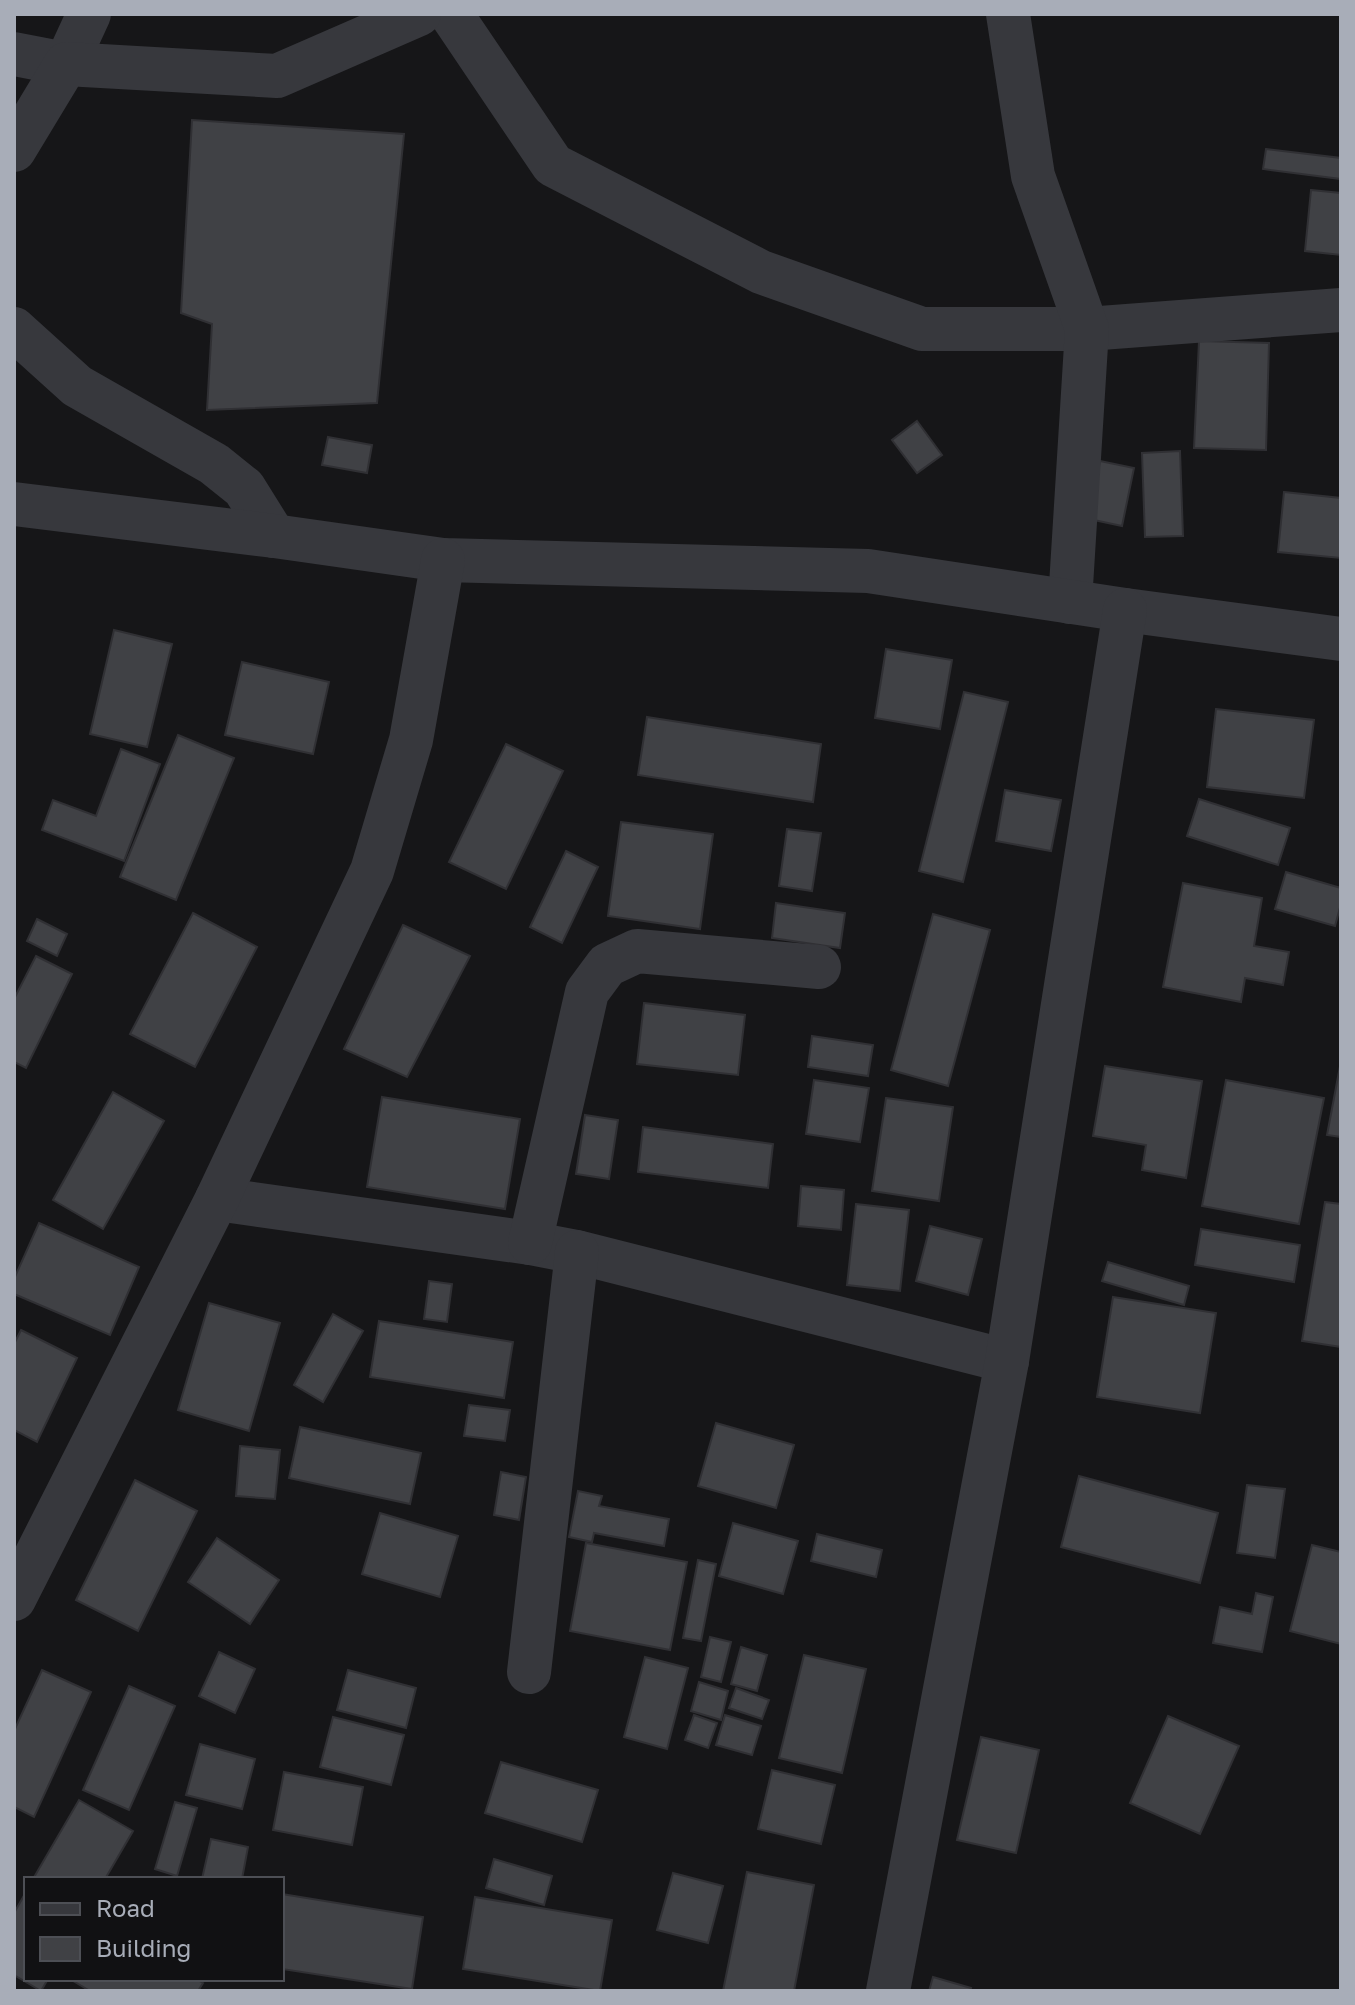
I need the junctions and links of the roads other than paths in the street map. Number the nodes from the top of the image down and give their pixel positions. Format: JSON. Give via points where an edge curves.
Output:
{"nodes":[{"id":1,"x":89,"y":14,"type":"edge"},
{"id":2,"x":419,"y":14,"type":"edge"},
{"id":3,"x":451,"y":14,"type":"edge"},
{"id":4,"x":1008,"y":14,"type":"edge"},
{"id":5,"x":14,"y":54,"type":"edge"},
{"id":6,"x":66,"y":64,"type":"junction"},
{"id":7,"x":14,"y":150,"type":"edge"},
{"id":8,"x":1341,"y":310,"type":"edge"},
{"id":9,"x":14,"y":329,"type":"edge"},
{"id":10,"x":1087,"y":329,"type":"junction"},
{"id":11,"x":14,"y":504,"type":"edge"},
{"id":12,"x":274,"y":536,"type":"junction"},
{"id":13,"x":443,"y":560,"type":"junction"},
{"id":14,"x":1070,"y":602,"type":"junction"},
{"id":15,"x":1125,"y":610,"type":"junction"},
{"id":16,"x":1341,"y":639,"type":"edge"},
{"id":17,"x":819,"y":967,"type":"dead end"},
{"id":18,"x":217,"y":1199,"type":"junction"},
{"id":19,"x":530,"y":1243,"type":"junction"},
{"id":20,"x":577,"y":1252,"type":"junction"},
{"id":21,"x":1007,"y":1361,"type":"junction"},
{"id":22,"x":14,"y":1599,"type":"edge"},
{"id":23,"x":529,"y":1672,"type":"dead end"},
{"id":24,"x":888,"y":1991,"type":"edge"}],
"edges":[{"from":1,"to":6,"type":"street"},
{"from":2,"to":6,"type":"street","via":[[277,76]]},
{"from":3,"to":10,"type":"street","via":[[553,165],[761,272],[922,329]]},
{"from":4,"to":10,"type":"street","via":[[1033,176]]},
{"from":5,"to":6,"type":"street"},
{"from":6,"to":7,"type":"street"},
{"from":8,"to":10,"type":"street"},
{"from":9,"to":12,"type":"street","via":[[77,386],[214,464],[244,488]]},
{"from":10,"to":14,"type":"street"},
{"from":11,"to":12,"type":"street"},
{"from":12,"to":13,"type":"street"},
{"from":13,"to":14,"type":"street","via":[[868,571]]},
{"from":13,"to":18,"type":"street","via":[[411,740],[372,871]]},
{"from":14,"to":15,"type":"street"},
{"from":15,"to":16,"type":"street"},
{"from":15,"to":21,"type":"street"},
{"from":17,"to":19,"type":"street","via":[[637,951],[607,965],[587,992]]},
{"from":18,"to":19,"type":"street"},
{"from":18,"to":22,"type":"street"},
{"from":19,"to":20,"type":"street"},
{"from":20,"to":21,"type":"street"},
{"from":20,"to":23,"type":"street"},
{"from":21,"to":24,"type":"street"}]}
